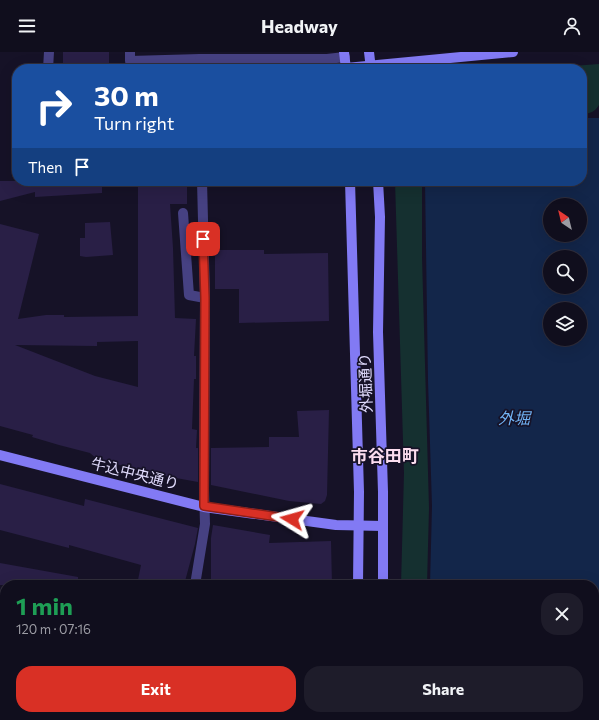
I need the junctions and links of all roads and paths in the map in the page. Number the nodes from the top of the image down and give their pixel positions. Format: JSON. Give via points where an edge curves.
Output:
{"nodes":[{"id":1,"x":49,"y":52,"type":"edge"},
{"id":2,"x":130,"y":52,"type":"edge"},
{"id":3,"x":369,"y":52,"type":"edge"},
{"id":4,"x":513,"y":52,"type":"edge"},
{"id":5,"x":344,"y":55,"type":"edge"},
{"id":6,"x":249,"y":56,"type":"edge"},
{"id":7,"x":48,"y":64,"type":"edge"},
{"id":8,"x":200,"y":64,"type":"edge"},
{"id":9,"x":370,"y":64,"type":"edge"},
{"id":10,"x":406,"y":64,"type":"edge"},
{"id":11,"x":202,"y":186,"type":"edge"},
{"id":12,"x":350,"y":186,"type":"edge"},
{"id":13,"x":378,"y":186,"type":"edge"},
{"id":14,"x":183,"y":213,"type":"dead end"},
{"id":15,"x":205,"y":298,"type":"junction"},
{"id":16,"x":0,"y":454,"type":"edge"},
{"id":17,"x":204,"y":506,"type":"junction"},
{"id":18,"x":359,"y":526,"type":"junction"},
{"id":19,"x":383,"y":526,"type":"junction"},
{"id":20,"x":196,"y":580,"type":"edge"},
{"id":21,"x":358,"y":580,"type":"edge"},
{"id":22,"x":383,"y":580,"type":"edge"}],
"edges":[{"from":1,"to":7,"type":"street"},
{"from":2,"to":8,"type":"street","via":[[130,61]]},
{"from":3,"to":9,"type":"main road"},
{"from":4,"to":10,"type":"main road"},
{"from":5,"to":6,"type":"street","via":[[327,59]]},
{"from":6,"to":8,"type":"street"},
{"from":11,"to":15,"type":"street"},
{"from":12,"to":18,"type":"main road","name":"外堀通り"},
{"from":13,"to":19,"type":"main road","name":"外堀通り","via":[[378,332]]},
{"from":14,"to":15,"type":"street","via":[[189,295]]},
{"from":15,"to":17,"type":"street"},
{"from":16,"to":17,"type":"main road","name":"牛込中央通り"},
{"from":17,"to":18,"type":"main road","name":"牛込中央通り"},
{"from":17,"to":20,"type":"street","via":[[205,524]]},
{"from":18,"to":19,"type":"main road","name":"牛込中央通り"},
{"from":18,"to":21,"type":"main road","name":"外堀通り"},
{"from":19,"to":22,"type":"main road","name":"外堀通り"}]}
